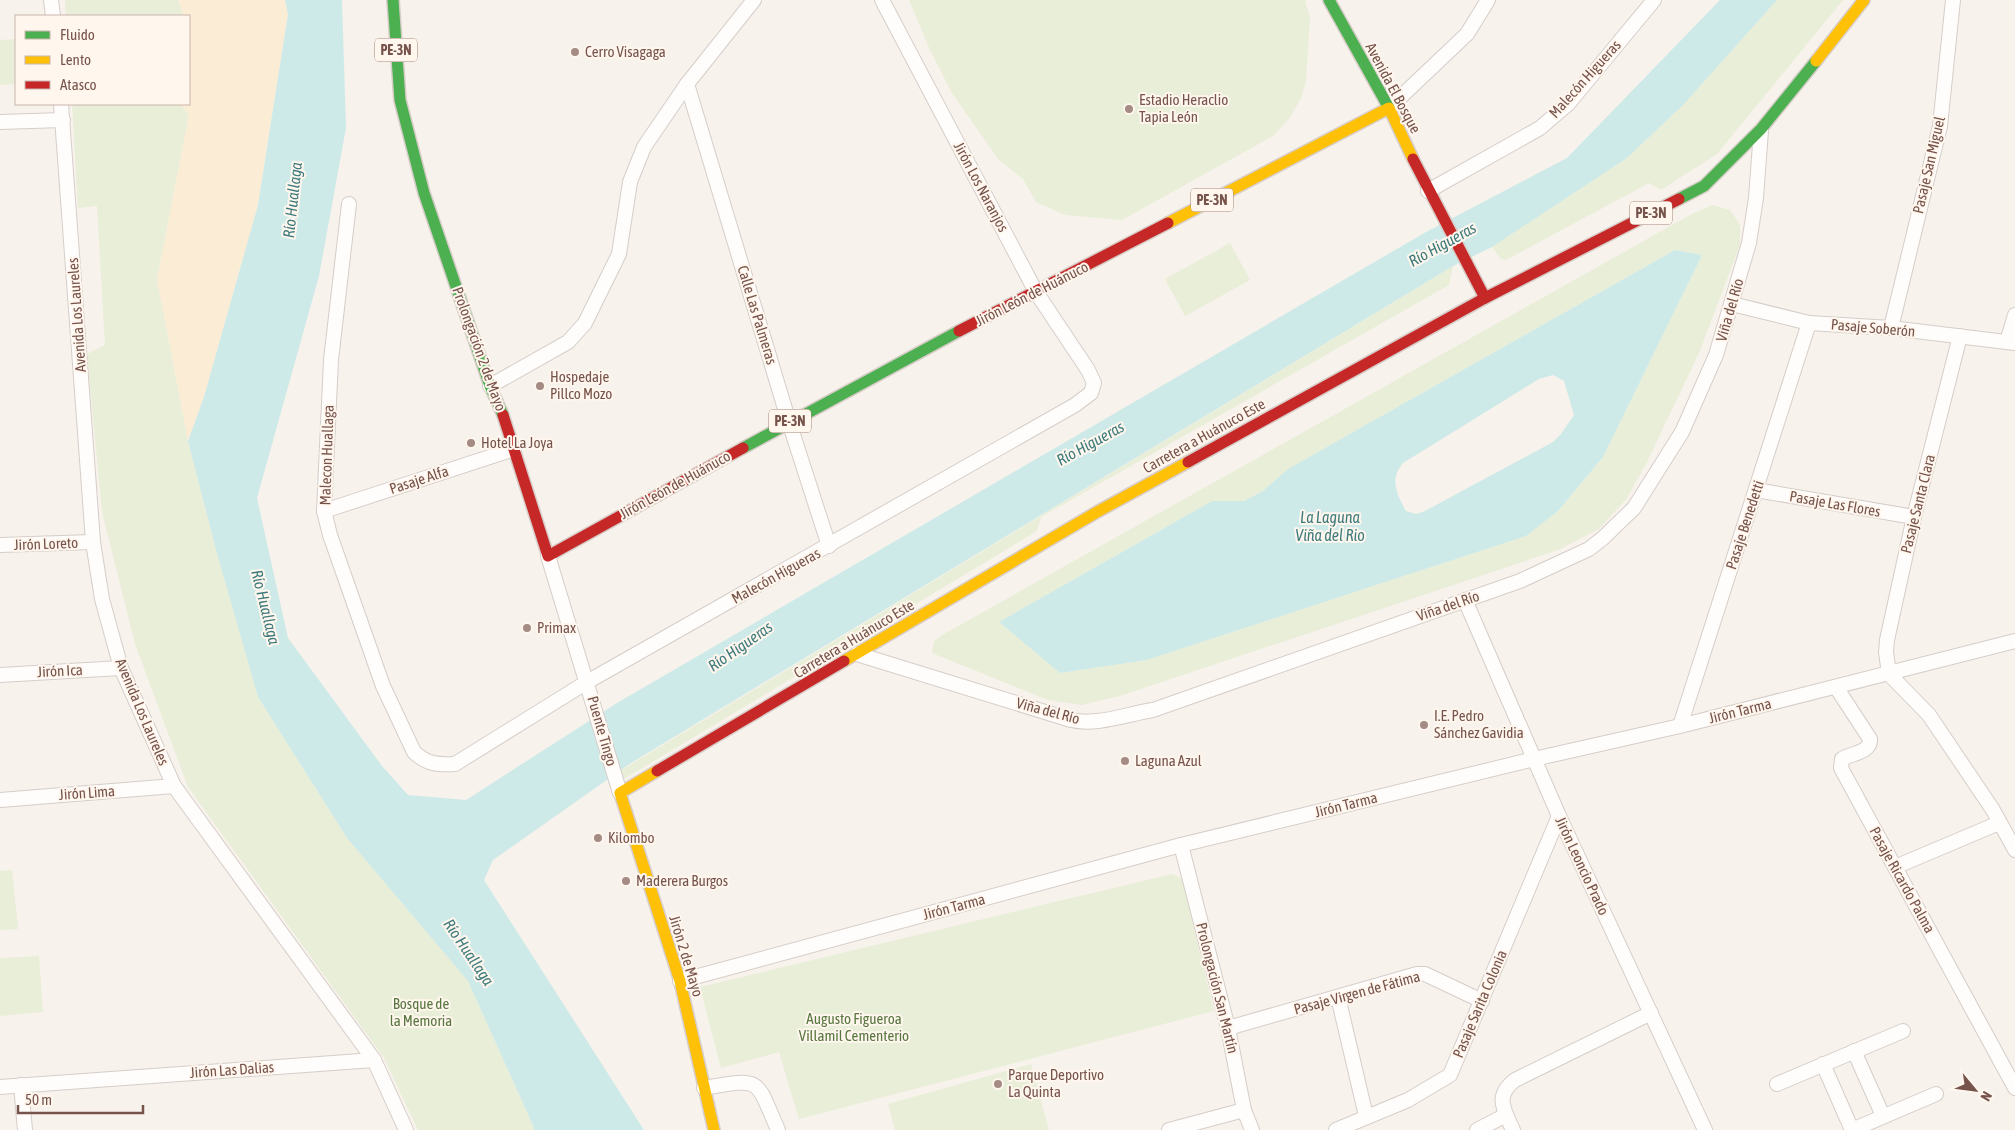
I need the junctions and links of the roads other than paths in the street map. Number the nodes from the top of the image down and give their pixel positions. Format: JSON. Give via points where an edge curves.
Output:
{"nodes":[{"id":1,"x":51,"y":0,"type":"edge"},
{"id":2,"x":393,"y":0,"type":"edge"},
{"id":3,"x":754,"y":0,"type":"edge"},
{"id":4,"x":882,"y":0,"type":"edge"},
{"id":5,"x":1329,"y":0,"type":"edge"},
{"id":6,"x":1488,"y":0,"type":"edge"},
{"id":7,"x":1654,"y":0,"type":"edge"},
{"id":8,"x":1864,"y":0,"type":"edge"},
{"id":9,"x":1953,"y":0,"type":"edge"},
{"id":10,"x":53,"y":15,"type":"edge"},
{"id":11,"x":687,"y":84,"type":"junction"},
{"id":12,"x":61,"y":105,"type":"edge"},
{"id":13,"x":1389,"y":108,"type":"junction"},
{"id":14,"x":63,"y":120,"type":"junction"},
{"id":15,"x":0,"y":122,"type":"edge"},
{"id":16,"x":1761,"y":129,"type":"junction"},
{"id":17,"x":1428,"y":191,"type":"junction"},
{"id":18,"x":349,"y":204,"type":"dead end"},
{"id":19,"x":1036,"y":292,"type":"junction"},
{"id":20,"x":1486,"y":298,"type":"junction"},
{"id":21,"x":1732,"y":304,"type":"junction"},
{"id":22,"x":2015,"y":315,"type":"edge"},
{"id":23,"x":1809,"y":322,"type":"junction"},
{"id":24,"x":1891,"y":328,"type":"junction"},
{"id":25,"x":1960,"y":336,"type":"junction"},
{"id":26,"x":2011,"y":342,"type":"edge"},
{"id":27,"x":1088,"y":370,"type":"joint"},
{"id":28,"x":490,"y":386,"type":"junction"},
{"id":29,"x":789,"y":422,"type":"junction"},
{"id":30,"x":514,"y":449,"type":"junction"},
{"id":31,"x":1756,"y":490,"type":"junction"},
{"id":32,"x":324,"y":511,"type":"junction"},
{"id":33,"x":1914,"y":517,"type":"junction"},
{"id":34,"x":93,"y":542,"type":"junction"},
{"id":35,"x":0,"y":545,"type":"edge"},
{"id":36,"x":829,"y":546,"type":"junction"},
{"id":37,"x":548,"y":556,"type":"junction"},
{"id":38,"x":1464,"y":600,"type":"junction"},
{"id":39,"x":2015,"y":641,"type":"edge"},
{"id":40,"x":857,"y":654,"type":"junction"},
{"id":41,"x":121,"y":668,"type":"junction"},
{"id":42,"x":0,"y":674,"type":"edge"},
{"id":43,"x":1889,"y":674,"type":"junction"},
{"id":44,"x":588,"y":684,"type":"junction"},
{"id":45,"x":1836,"y":686,"type":"junction"},
{"id":46,"x":1680,"y":726,"type":"junction"},
{"id":47,"x":1534,"y":759,"type":"junction"},
{"id":48,"x":438,"y":765,"type":"joint"},
{"id":49,"x":174,"y":786,"type":"junction"},
{"id":50,"x":620,"y":793,"type":"junction"},
{"id":51,"x":0,"y":800,"type":"edge"},
{"id":52,"x":1559,"y":816,"type":"junction"},
{"id":53,"x":1999,"y":823,"type":"junction"},
{"id":54,"x":1181,"y":846,"type":"junction"},
{"id":55,"x":2015,"y":850,"type":"edge"},
{"id":56,"x":1895,"y":866,"type":"junction"},
{"id":57,"x":680,"y":981,"type":"junction"},
{"id":58,"x":1338,"y":997,"type":"junction"},
{"id":59,"x":1482,"y":1001,"type":"junction"},
{"id":60,"x":1651,"y":1013,"type":"junction"},
{"id":61,"x":1228,"y":1028,"type":"junction"},
{"id":62,"x":1903,"y":1030,"type":"dead end"},
{"id":63,"x":1854,"y":1051,"type":"junction"},
{"id":64,"x":374,"y":1060,"type":"junction"},
{"id":65,"x":1823,"y":1064,"type":"junction"},
{"id":66,"x":1777,"y":1084,"type":"dead end"},
{"id":67,"x":21,"y":1085,"type":"junction"},
{"id":68,"x":0,"y":1087,"type":"edge"},
{"id":69,"x":704,"y":1088,"type":"junction"},
{"id":70,"x":2015,"y":1088,"type":"edge"},
{"id":71,"x":1936,"y":1094,"type":"dead end"},
{"id":72,"x":1244,"y":1110,"type":"junction"},
{"id":73,"x":1506,"y":1115,"type":"junction"},
{"id":74,"x":1366,"y":1116,"type":"junction"},
{"id":75,"x":1883,"y":1116,"type":"junction"},
{"id":76,"x":25,"y":1130,"type":"edge"},
{"id":77,"x":406,"y":1130,"type":"edge"},
{"id":78,"x":714,"y":1130,"type":"edge"},
{"id":79,"x":778,"y":1130,"type":"edge"},
{"id":80,"x":1169,"y":1130,"type":"edge"},
{"id":81,"x":1252,"y":1130,"type":"edge"},
{"id":82,"x":1336,"y":1130,"type":"edge"},
{"id":83,"x":1477,"y":1130,"type":"edge"},
{"id":84,"x":1513,"y":1130,"type":"edge"},
{"id":85,"x":1705,"y":1130,"type":"edge"}],
"edges":[{"from":1,"to":10,"type":"street"},
{"from":2,"to":28,"type":"main road","name":"Prolongación 2 de Mayo","number":"PE-3N","via":[[400,100],[424,193]]},
{"from":3,"to":11,"type":"street"},
{"from":4,"to":19,"type":"street","name":"Jirón Los Naranjos"},
{"from":5,"to":13,"type":"main road","name":"Avenida El Bosque"},
{"from":6,"to":13,"type":"street","name":"Jirón León de Huánuco","via":[[1467,34]]},
{"from":7,"to":17,"type":"street","name":"Malecón Higueras","via":[[1568,104],[1540,128]]},
{"from":8,"to":16,"type":"main road","name":"Carretera a Huánuco Este","number":"PE-3N"},
{"from":9,"to":24,"type":"street","name":"Pasaje San Miguel","via":[[1940,126]]},
{"from":11,"to":28,"type":"street","via":[[644,147],[630,182],[619,254],[585,323],[568,342]]},
{"from":11,"to":29,"type":"street","name":"Calle Las Palmeras"},
{"from":12,"to":14,"type":"street","name":"Avenida Los Laureles"},
{"from":13,"to":17,"type":"main road","name":"Avenida El Bosque"},
{"from":13,"to":19,"type":"main road","name":"Jirón León de Huánuco","number":"PE-3N"},
{"from":14,"to":15,"type":"street"},
{"from":14,"to":34,"type":"street","name":"Avenida Los Laureles"},
{"from":16,"to":20,"type":"main road","name":"Carretera a Huánuco Este","number":"PE-3N","via":[[1704,186]]},
{"from":16,"to":21,"type":"street","name":"Viña del Río","via":[[1749,243]]},
{"from":17,"to":20,"type":"main road","name":"Avenida El Bosque"},
{"from":18,"to":32,"type":"street","name":"Malecon Huallaga","via":[[331,360]]},
{"from":19,"to":27,"type":"street","name":"Jirón Los Naranjos"},
{"from":19,"to":29,"type":"main road","name":"Jirón León de Huánuco","number":"PE-3N"},
{"from":20,"to":40,"type":"main road","name":"Carretera a Huánuco Este","via":[[1097,512]]},
{"from":21,"to":23,"type":"street","name":"Pasaje Soberón"},
{"from":21,"to":38,"type":"street","name":"Viña del Río","via":[[1716,355],[1682,432],[1634,508],[1589,549],[1520,581]]},
{"from":22,"to":26,"type":"street"},
{"from":23,"to":24,"type":"street","name":"Pasaje Soberón"},
{"from":23,"to":31,"type":"street","name":"Pasaje Benedetti"},
{"from":24,"to":25,"type":"street","name":"Pasaje Soberón"},
{"from":25,"to":26,"type":"street","name":"Pasaje Soberón"},
{"from":25,"to":33,"type":"street","name":"Pasaje Santa Clara"},
{"from":27,"to":36,"type":"street","name":"Malecón Higueras","via":[[1094,382],[1091,393],[1076,405]]},
{"from":28,"to":30,"type":"main road","name":"Prolongación 2 de Mayo","number":"PE-3N"},
{"from":29,"to":36,"type":"street","name":"Calle Las Palmeras"},
{"from":29,"to":37,"type":"main road","name":"Jirón León de Huánuco","number":"PE-3N"},
{"from":30,"to":32,"type":"street","name":"Pasaje Alfa"},
{"from":30,"to":37,"type":"main road","name":"Prolongación 2 de Mayo","number":"PE-3N"},
{"from":31,"to":33,"type":"street","name":"Pasaje Las Flores"},
{"from":31,"to":46,"type":"street","name":"Pasaje Benedetti"},
{"from":32,"to":48,"type":"street","name":"Malecon Huallaga","via":[[383,686],[414,752]]},
{"from":33,"to":43,"type":"street","name":"Pasaje Santa Clara","via":[[1887,640]]},
{"from":34,"to":35,"type":"street","name":"Jirón Loreto"},
{"from":34,"to":41,"type":"street","name":"Avenida Los Laureles","via":[[102,599]]},
{"from":36,"to":44,"type":"street","name":"Malecón Higueras"},
{"from":37,"to":44,"type":"street","name":"Prolongación 2 de Mayo","number":"PE-3N"},
{"from":38,"to":40,"type":"street","name":"Viña del Río","via":[[1153,710],[1082,722]]},
{"from":38,"to":47,"type":"street","name":"Jirón Leoncio Prado"},
{"from":39,"to":43,"type":"street","name":"Jirón Tarma"},
{"from":40,"to":50,"type":"main road","name":"Carretera a Huánuco Este"},
{"from":41,"to":42,"type":"street","name":"Jirón Ica"},
{"from":41,"to":49,"type":"street","name":"Avenida Los Laureles"},
{"from":43,"to":45,"type":"street","name":"Jirón Tarma"},
{"from":43,"to":53,"type":"street","via":[[1929,716]]},
{"from":44,"to":48,"type":"street","name":"Malecón Higueras","via":[[455,764]]},
{"from":44,"to":50,"type":"street","name":"Puente Tingo","number":"PE-3N"},
{"from":45,"to":46,"type":"street","name":"Jirón Tarma"},
{"from":45,"to":56,"type":"street","name":"Pasaje Ricardo Palma","via":[[1870,739],[1868,748],[1842,760],[1841,768]]},
{"from":46,"to":47,"type":"street","name":"Jirón Tarma"},
{"from":47,"to":52,"type":"street","name":"Jirón Leoncio Prado"},
{"from":47,"to":54,"type":"street","name":"Jirón Tarma"},
{"from":49,"to":51,"type":"street","name":"Jirón Lima"},
{"from":49,"to":64,"type":"street","name":"Avenida Los Laureles"},
{"from":50,"to":57,"type":"main road","name":"Jirón 2 de Mayo"},
{"from":52,"to":59,"type":"street","name":"Pasaje Sarita Colonia"},
{"from":52,"to":60,"type":"street","name":"Jirón Leoncio Prado"},
{"from":53,"to":55,"type":"street"},
{"from":53,"to":56,"type":"street"},
{"from":54,"to":57,"type":"street","name":"Jirón Tarma"},
{"from":54,"to":61,"type":"street","name":"Prolongación San Martín"},
{"from":56,"to":70,"type":"street","name":"Pasaje Ricardo Palma"},
{"from":57,"to":69,"type":"main road","name":"Jirón 2 de Mayo"},
{"from":58,"to":59,"type":"street","name":"Pasaje Virgen de Fátima","via":[[1425,974]]},
{"from":58,"to":61,"type":"street","name":"Pasaje Virgen de Fátima"},
{"from":58,"to":74,"type":"street"},
{"from":59,"to":74,"type":"street","name":"Pasaje Sarita Colonia","via":[[1450,1075],[1408,1100]]},
{"from":60,"to":73,"type":"street","via":[[1515,1080],[1506,1087],[1503,1097]]},
{"from":60,"to":85,"type":"street","name":"Jirón Leoncio Prado"},
{"from":61,"to":72,"type":"street","name":"Prolongación San Martín"},
{"from":62,"to":63,"type":"street"},
{"from":63,"to":65,"type":"street"},
{"from":63,"to":75,"type":"street"},
{"from":64,"to":67,"type":"street","name":"Jirón Las Dalias"},
{"from":64,"to":77,"type":"street","name":"Avenida Los Laureles"},
{"from":65,"to":66,"type":"street"},
{"from":65,"to":75,"type":"street","via":[[1852,1130]]},
{"from":67,"to":68,"type":"street","name":"Jirón Las Dalias"},
{"from":67,"to":76,"type":"street"},
{"from":69,"to":78,"type":"main road","name":"Jirón 2 de Mayo"},
{"from":69,"to":79,"type":"street","via":[[752,1083],[760,1089]]},
{"from":71,"to":75,"type":"street"},
{"from":72,"to":80,"type":"street"},
{"from":72,"to":81,"type":"street","name":"Prolongación San Martín"},
{"from":73,"to":83,"type":"street"},
{"from":73,"to":84,"type":"street"},
{"from":74,"to":82,"type":"street","name":"Pasaje Sarita Colonia"}]}
